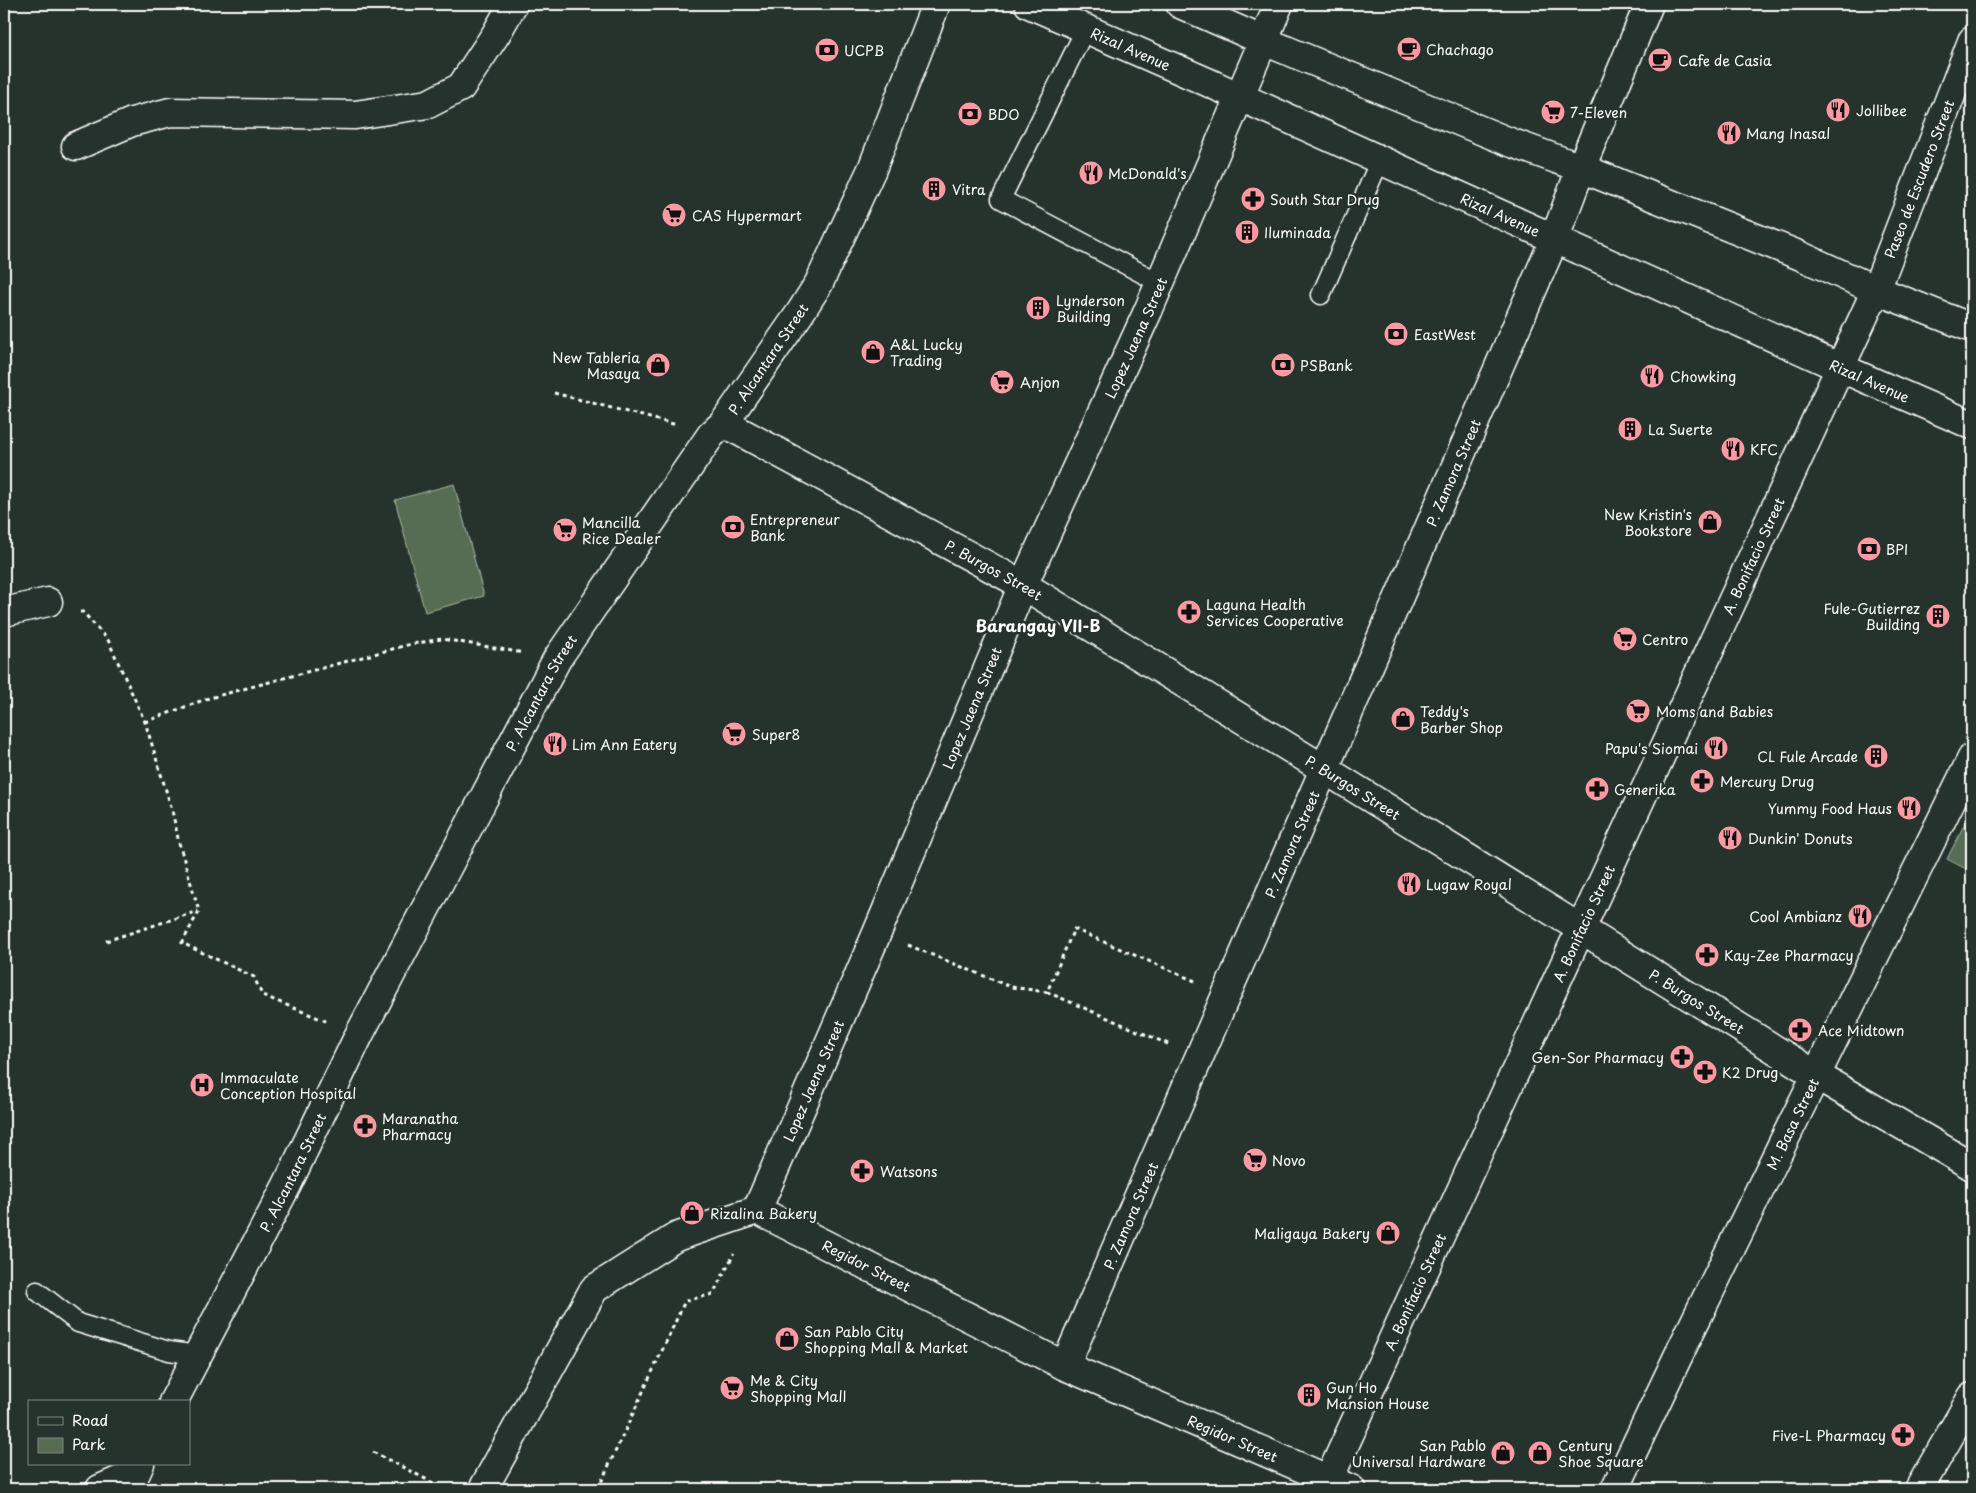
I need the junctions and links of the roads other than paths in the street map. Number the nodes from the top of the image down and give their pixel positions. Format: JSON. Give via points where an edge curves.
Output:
{"nodes":[{"id":1,"x":513,"y":4,"type":"edge"},
{"id":2,"x":936,"y":4,"type":"edge"},
{"id":3,"x":1029,"y":4,"type":"edge"},
{"id":4,"x":1180,"y":4,"type":"edge"},
{"id":5,"x":1279,"y":4,"type":"edge"},
{"id":6,"x":1649,"y":4,"type":"edge"},
{"id":7,"x":1085,"y":30,"type":"junction"},
{"id":8,"x":1264,"y":41,"type":"junction"},
{"id":9,"x":1972,"y":41,"type":"edge"},
{"id":10,"x":1239,"y":97,"type":"junction"},
{"id":11,"x":76,"y":146,"type":"dead end"},
{"id":12,"x":1380,"y":160,"type":"junction"},
{"id":13,"x":1581,"y":168,"type":"junction"},
{"id":14,"x":1554,"y":240,"type":"junction"},
{"id":15,"x":1160,"y":283,"type":"junction"},
{"id":16,"x":1876,"y":290,"type":"junction"},
{"id":17,"x":1320,"y":295,"type":"dead end"},
{"id":18,"x":1972,"y":328,"type":"edge"},
{"id":19,"x":1841,"y":368,"type":"junction"},
{"id":20,"x":1972,"y":425,"type":"edge"},
{"id":21,"x":718,"y":429,"type":"junction"},
{"id":22,"x":1022,"y":585,"type":"junction"},
{"id":23,"x":48,"y":602,"type":"road end"},
{"id":24,"x":4,"y":612,"type":"edge"},
{"id":25,"x":1972,"y":758,"type":"edge"},
{"id":26,"x":1324,"y":770,"type":"junction"},
{"id":27,"x":1581,"y":929,"type":"junction"},
{"id":28,"x":1816,"y":1075,"type":"junction"},
{"id":29,"x":1972,"y":1166,"type":"edge"},
{"id":30,"x":757,"y":1210,"type":"junction"},
{"id":31,"x":37,"y":1291,"type":"dead end"},
{"id":32,"x":197,"y":1355,"type":"junction"},
{"id":33,"x":1065,"y":1366,"type":"junction"},
{"id":34,"x":1972,"y":1397,"type":"edge"},
{"id":35,"x":174,"y":1400,"type":"edge"},
{"id":36,"x":140,"y":1475,"type":"edge"},
{"id":37,"x":1335,"y":1486,"type":"edge"},
{"id":38,"x":100,"y":1489,"type":"edge"},
{"id":39,"x":483,"y":1489,"type":"edge"},
{"id":40,"x":1615,"y":1489,"type":"edge"},
{"id":41,"x":1919,"y":1489,"type":"edge"}],
"edges":[{"from":1,"to":11,"type":"street","via":[[461,88],[428,104],[355,115],[170,112],[132,122]]},
{"from":2,"to":21,"type":"street","name":"P. Alcantara Street","via":[[872,169],[818,283]]},
{"from":3,"to":7,"type":"street","name":"Rizal Avenue"},
{"from":4,"to":8,"type":"street"},
{"from":5,"to":8,"type":"street","name":"Lopez Jaena Street"},
{"from":6,"to":13,"type":"street","name":"P. Zamora Street"},
{"from":7,"to":10,"type":"street","name":"Rizal Avenue"},
{"from":7,"to":15,"type":"lane","via":[[1001,200]]},
{"from":8,"to":10,"type":"street","name":"Lopez Jaena Street"},
{"from":8,"to":13,"type":"street","via":[[1498,138]]},
{"from":9,"to":16,"type":"street","name":"Paseo de Escudero Street"},
{"from":10,"to":12,"type":"street","name":"Rizal Avenue"},
{"from":10,"to":15,"type":"street","name":"Lopez Jaena Street"},
{"from":12,"to":14,"type":"street","name":"Rizal Avenue"},
{"from":12,"to":17,"type":"lane"},
{"from":13,"to":14,"type":"street","name":"P. Zamora Street"},
{"from":13,"to":16,"type":"street","via":[[1801,256]]},
{"from":14,"to":19,"type":"street","name":"Rizal Avenue"},
{"from":14,"to":26,"type":"street","name":"P. Zamora Street"},
{"from":15,"to":22,"type":"street","name":"Lopez Jaena Street"},
{"from":16,"to":18,"type":"street"},
{"from":16,"to":19,"type":"street","name":"Paseo de Escudero Street"},
{"from":19,"to":20,"type":"street","name":"Rizal Avenue"},
{"from":19,"to":27,"type":"street","name":"A. Bonifacio Street"},
{"from":21,"to":22,"type":"street","name":"P. Burgos Street"},
{"from":21,"to":32,"type":"street","name":"P. Alcantara Street","via":[[557,659],[359,1035],[287,1185]]},
{"from":22,"to":26,"type":"street","name":"P. Burgos Street"},
{"from":22,"to":30,"type":"street","name":"Lopez Jaena Street"},
{"from":23,"to":24,"type":"street"},
{"from":25,"to":28,"type":"street","name":"M. Basa Street"},
{"from":26,"to":27,"type":"street","name":"P. Burgos Street"},
{"from":26,"to":33,"type":"street","name":"P. Zamora Street"},
{"from":27,"to":28,"type":"street","name":"P. Burgos Street"},
{"from":27,"to":37,"type":"street","name":"A. Bonifacio Street"},
{"from":28,"to":29,"type":"street","name":"P. Burgos Street"},
{"from":28,"to":40,"type":"street","name":"M. Basa Street"},
{"from":30,"to":33,"type":"street","name":"Regidor Street"},
{"from":30,"to":39,"type":"street","via":[[676,1237],[594,1289]]},
{"from":31,"to":32,"type":"lane","via":[[78,1322],[169,1351]]},
{"from":32,"to":35,"type":"street","name":"P. Alcantara Street"},
{"from":33,"to":37,"type":"street","name":"Regidor Street"},
{"from":34,"to":41,"type":"street"},
{"from":36,"to":38,"type":"street"}]}
